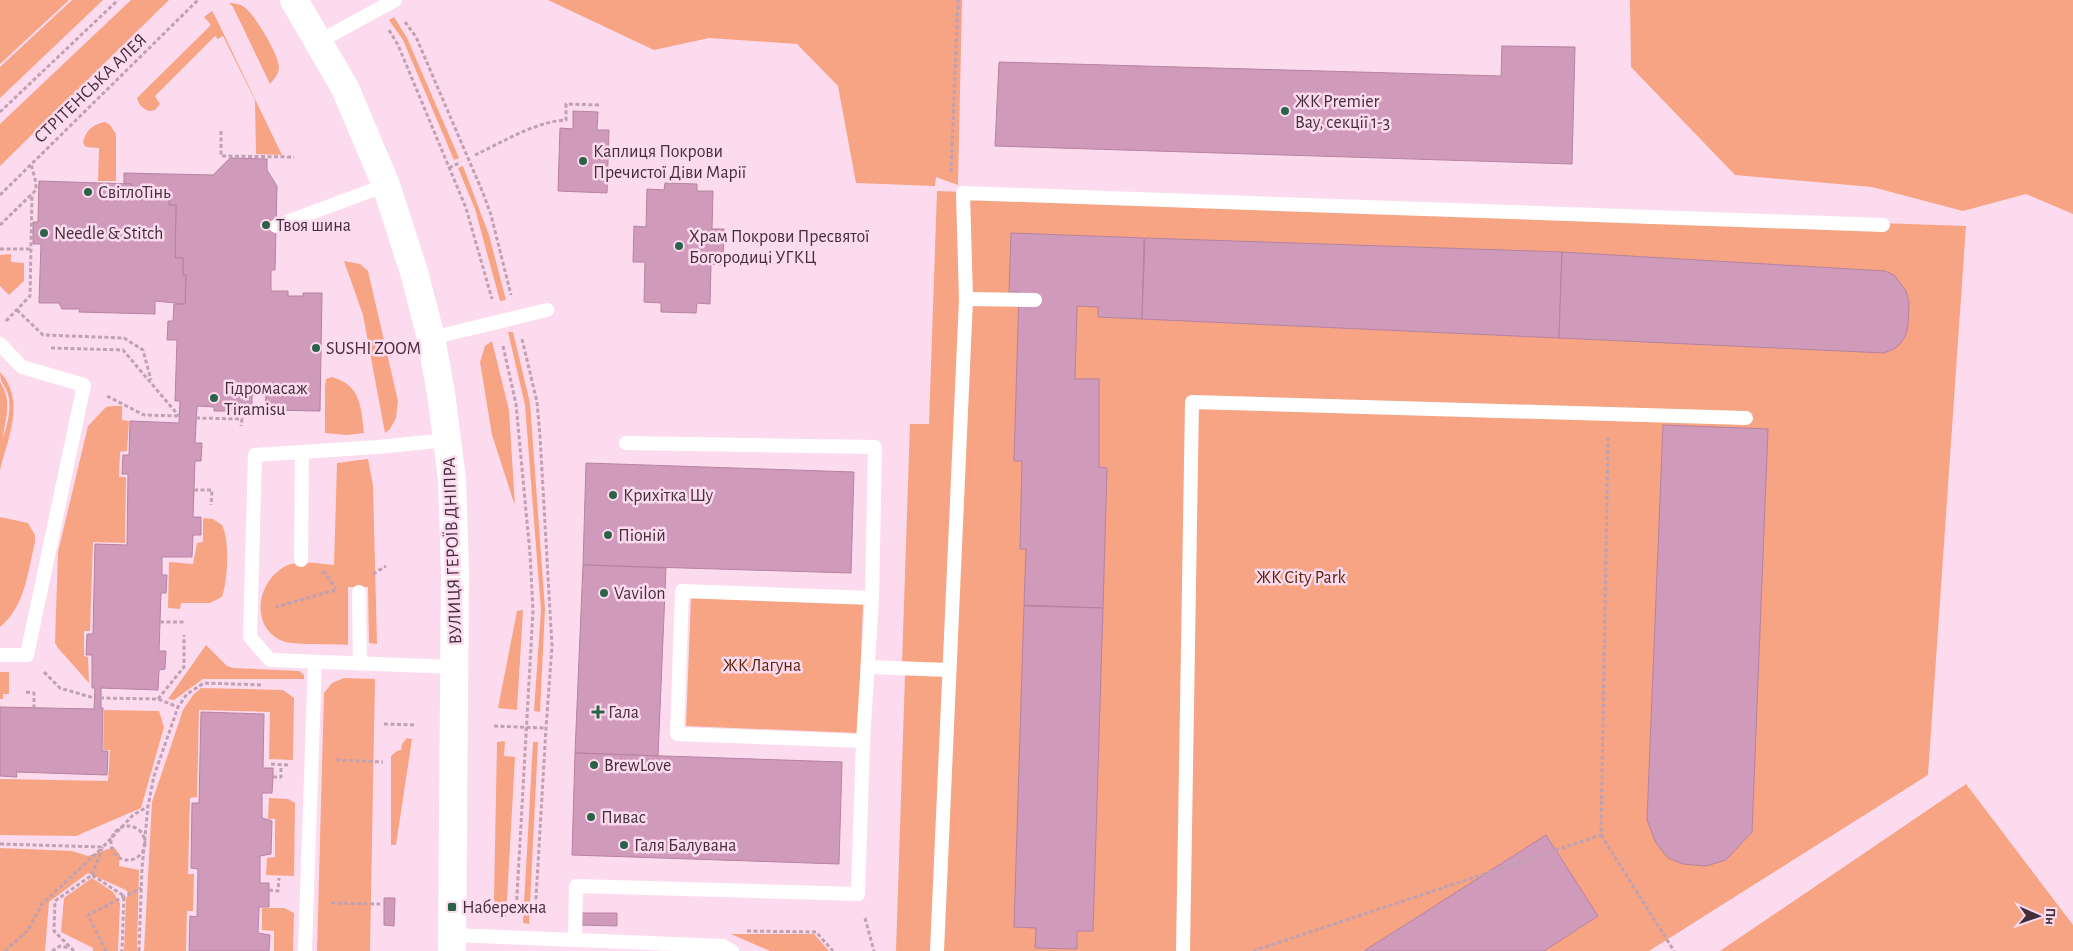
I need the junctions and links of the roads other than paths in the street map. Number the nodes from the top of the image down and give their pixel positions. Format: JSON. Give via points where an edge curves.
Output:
{"nodes":[{"id":1,"x":294,"y":0,"type":"edge"},
{"id":2,"x":394,"y":0,"type":"edge"},
{"id":3,"x":318,"y":42,"type":"junction"},
{"id":4,"x":386,"y":185,"type":"junction"},
{"id":5,"x":276,"y":226,"type":"dead end"},
{"id":6,"x":1883,"y":226,"type":"dead end"},
{"id":7,"x":966,"y":299,"type":"junction"},
{"id":8,"x":1035,"y":300,"type":"dead end"},
{"id":9,"x":547,"y":310,"type":"dead end"},
{"id":10,"x":431,"y":338,"type":"junction"},
{"id":11,"x":0,"y":344,"type":"edge"},
{"id":12,"x":1746,"y":418,"type":"dead end"},
{"id":13,"x":447,"y":440,"type":"junction"},
{"id":14,"x":626,"y":443,"type":"dead end"},
{"id":15,"x":302,"y":452,"type":"junction"},
{"id":16,"x":301,"y":560,"type":"road end"},
{"id":17,"x":359,"y":592,"type":"dead end"},
{"id":18,"x":872,"y":598,"type":"junction"},
{"id":19,"x":0,"y":655,"type":"edge"},
{"id":20,"x":316,"y":662,"type":"junction"},
{"id":21,"x":360,"y":664,"type":"junction"},
{"id":22,"x":868,"y":667,"type":"junction"},
{"id":23,"x":456,"y":668,"type":"junction"},
{"id":24,"x":949,"y":670,"type":"junction"},
{"id":25,"x":864,"y":741,"type":"junction"},
{"id":26,"x":575,"y":940,"type":"junction"},
{"id":27,"x":452,"y":943,"type":"edge"},
{"id":28,"x":673,"y":948,"type":"edge"},
{"id":29,"x":728,"y":949,"type":"edge"},
{"id":30,"x":305,"y":951,"type":"edge"},
{"id":31,"x":938,"y":951,"type":"edge"},
{"id":32,"x":1182,"y":951,"type":"edge"}],
"edges":[{"from":1,"to":3,"type":"main road","name":"ВУЛИЦЯ ГЕРОЇВ ДНІПРА"},
{"from":2,"to":3,"type":"lane"},
{"from":3,"to":4,"type":"main road","name":"ВУЛИЦЯ ГЕРОЇВ ДНІПРА","via":[[345,88]]},
{"from":4,"to":5,"type":"lane"},
{"from":4,"to":10,"type":"main road","name":"ВУЛИЦЯ ГЕРОЇВ ДНІПРА"},
{"from":6,"to":7,"type":"lane","via":[[963,193]]},
{"from":7,"to":8,"type":"lane"},
{"from":7,"to":24,"type":"lane"},
{"from":9,"to":10,"type":"lane"},
{"from":10,"to":13,"type":"main road","name":"ВУЛИЦЯ ГЕРОЇВ ДНІПРА"},
{"from":11,"to":19,"type":"lane","via":[[22,366],[84,385],[27,655]]},
{"from":12,"to":32,"type":"lane","via":[[1192,402]]},
{"from":13,"to":15,"type":"lane"},
{"from":13,"to":23,"type":"main road","name":"ВУЛИЦЯ ГЕРОЇВ ДНІПРА","via":[[454,516]]},
{"from":14,"to":18,"type":"lane","via":[[875,447]]},
{"from":15,"to":16,"type":"lane"},
{"from":15,"to":20,"type":"lane","via":[[255,455],[250,637],[270,660]]},
{"from":17,"to":21,"type":"lane"},
{"from":18,"to":22,"type":"lane"},
{"from":18,"to":25,"type":"lane","via":[[682,591],[676,734]]},
{"from":20,"to":21,"type":"lane"},
{"from":20,"to":30,"type":"lane"},
{"from":21,"to":23,"type":"lane"},
{"from":22,"to":24,"type":"lane"},
{"from":22,"to":25,"type":"lane"},
{"from":23,"to":27,"type":"main road","name":"ВУЛИЦЯ ГЕРОЇВ ДНІПРА"},
{"from":24,"to":31,"type":"lane"},
{"from":25,"to":26,"type":"lane","via":[[858,894],[576,886]]},
{"from":26,"to":27,"type":"lane"},
{"from":26,"to":28,"type":"lane"},
{"from":28,"to":29,"type":"lane"}]}
